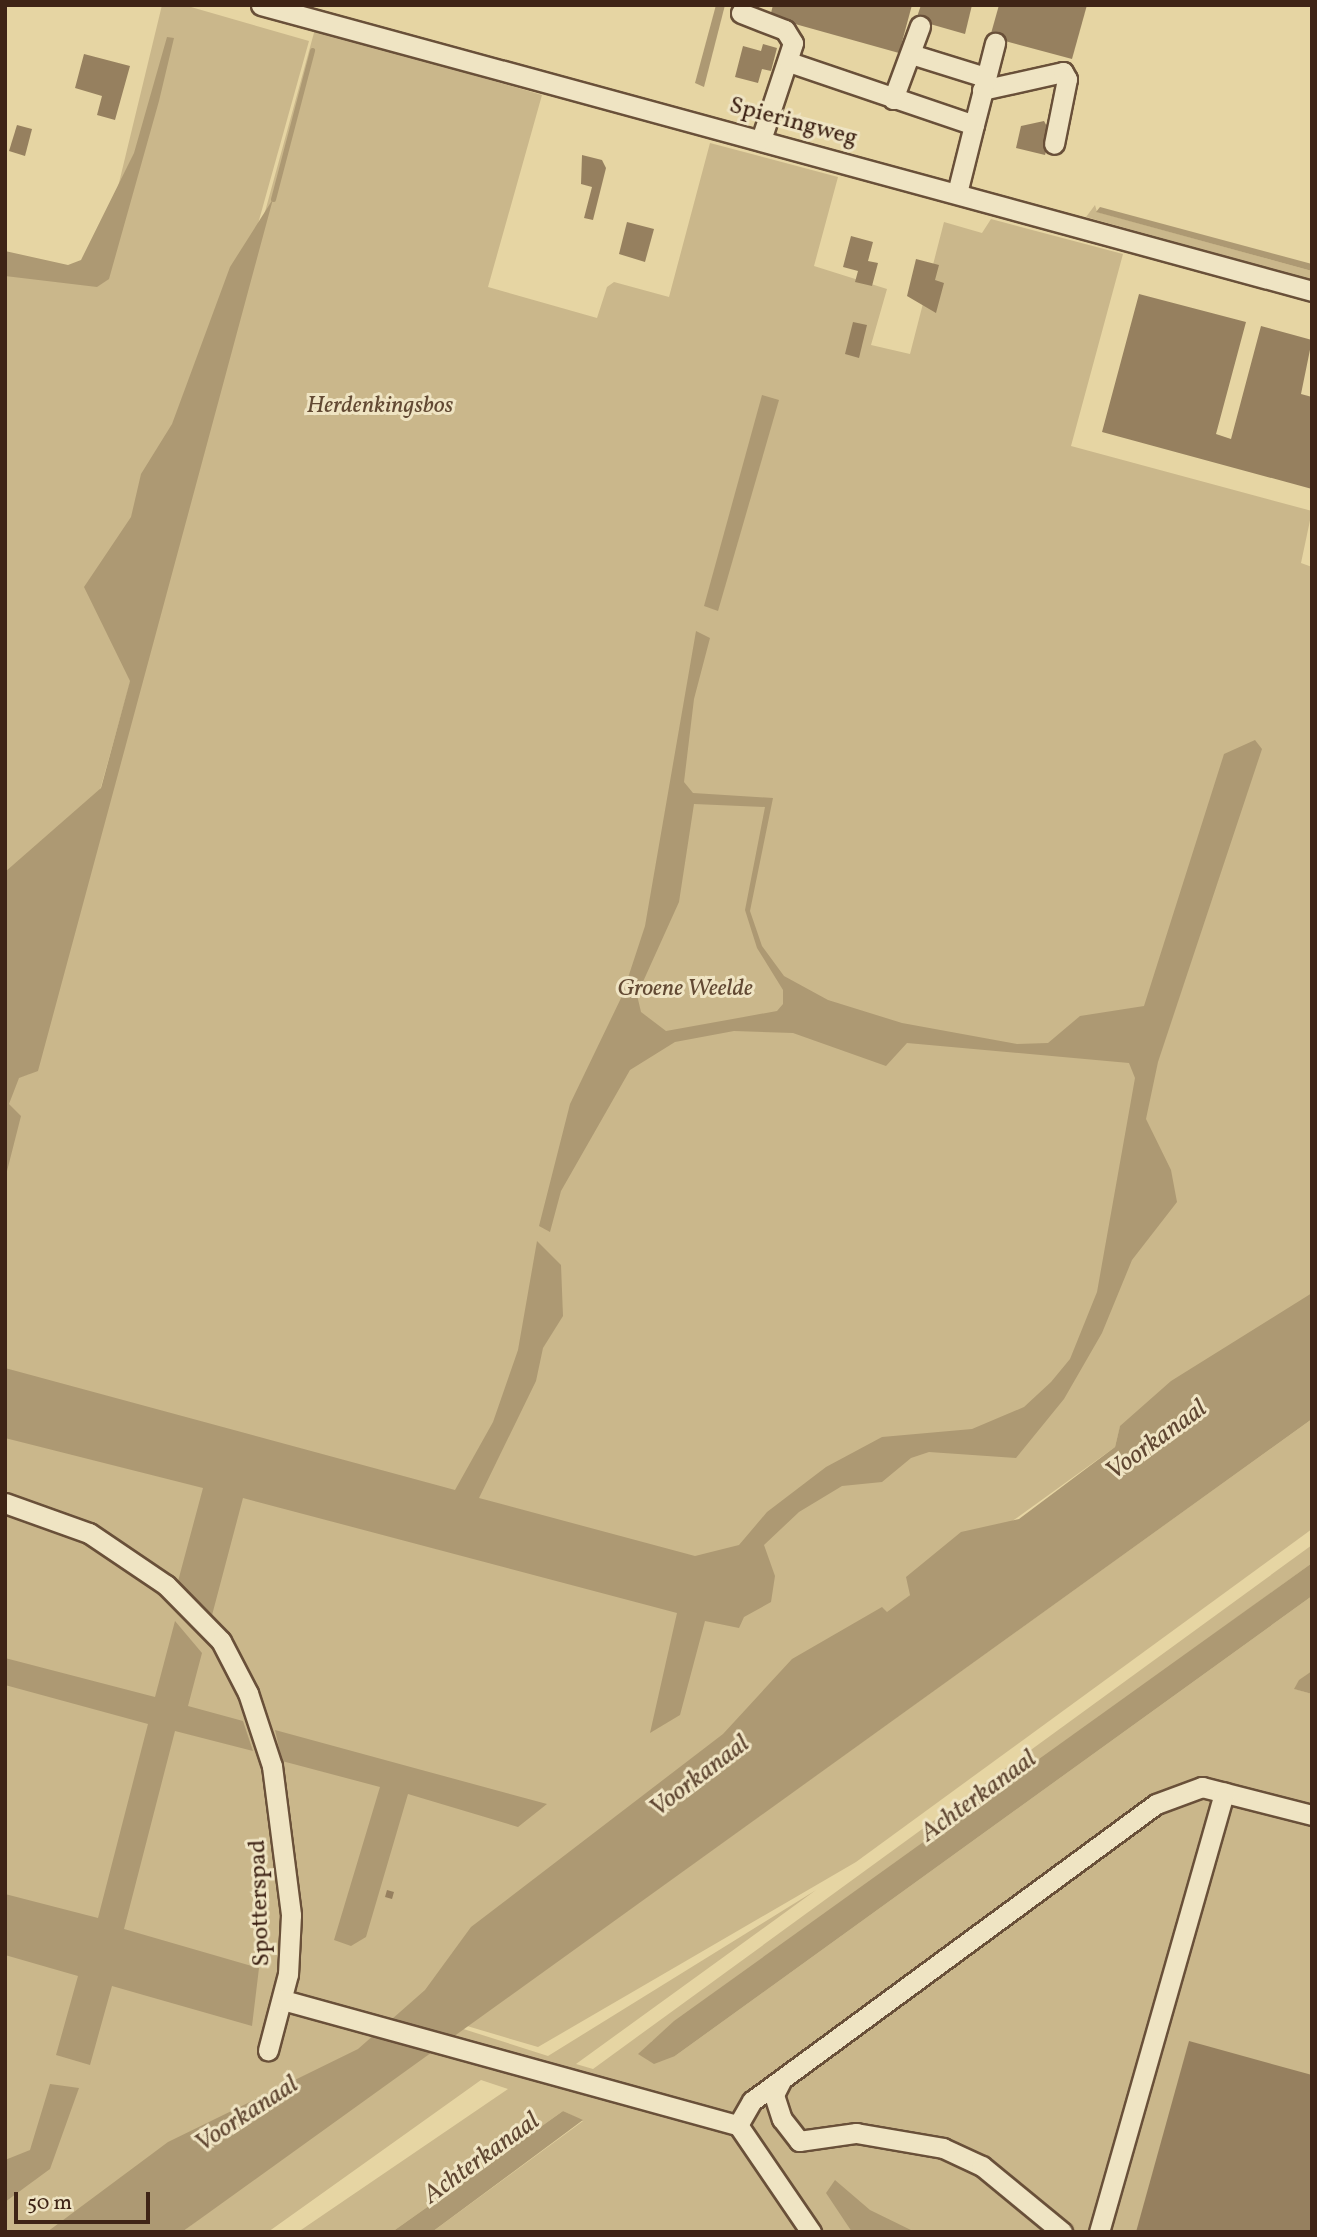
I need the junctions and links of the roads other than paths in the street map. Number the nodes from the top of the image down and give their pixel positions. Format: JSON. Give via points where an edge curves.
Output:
{"nodes":[{"id":1,"x":261,"y":5,"type":"edge"},
{"id":2,"x":741,"y":13,"type":"dead end"},
{"id":3,"x":920,"y":26,"type":"dead end"},
{"id":4,"x":995,"y":43,"type":"dead end"},
{"id":5,"x":911,"y":54,"type":"junction"},
{"id":6,"x":789,"y":62,"type":"junction"},
{"id":7,"x":984,"y":83,"type":"junction"},
{"id":8,"x":893,"y":99,"type":"junction"},
{"id":9,"x":974,"y":125,"type":"junction"},
{"id":10,"x":761,"y":140,"type":"junction"},
{"id":11,"x":1054,"y":144,"type":"dead end"},
{"id":12,"x":957,"y":193,"type":"junction"},
{"id":13,"x":1312,"y":290,"type":"edge"},
{"id":14,"x":5,"y":1503,"type":"edge"},
{"id":15,"x":1224,"y":1792,"type":"junction"},
{"id":16,"x":1312,"y":1815,"type":"edge"},
{"id":17,"x":283,"y":2000,"type":"junction"},
{"id":18,"x":268,"y":2050,"type":"dead end"},
{"id":19,"x":782,"y":2078,"type":"junction"},
{"id":20,"x":739,"y":2127,"type":"junction"},
{"id":21,"x":811,"y":2232,"type":"edge"},
{"id":22,"x":1062,"y":2232,"type":"edge"},
{"id":23,"x":1098,"y":2232,"type":"edge"}],
"edges":[{"from":1,"to":10,"type":"street","name":"Spieringweg"},
{"from":2,"to":6,"type":"street","via":[[792,35]]},
{"from":3,"to":5,"type":"street"},
{"from":4,"to":7,"type":"street"},
{"from":5,"to":7,"type":"street"},
{"from":5,"to":8,"type":"street"},
{"from":6,"to":8,"type":"street"},
{"from":6,"to":10,"type":"street"},
{"from":7,"to":9,"type":"street"},
{"from":7,"to":11,"type":"street","via":[[1063,72],[1067,79]]},
{"from":8,"to":9,"type":"street"},
{"from":9,"to":12,"type":"street"},
{"from":10,"to":12,"type":"street","name":"Spieringweg"},
{"from":12,"to":13,"type":"street","name":"Spieringweg"},
{"from":14,"to":17,"type":"street","name":"Spotterspad","via":[[89,1533],[166,1585],[221,1641],[248,1693],[272,1766],[286,1844],[291,1915]]},
{"from":15,"to":16,"type":"street"},
{"from":15,"to":19,"type":"street","via":[[1202,1787],[1156,1804]]},
{"from":15,"to":23,"type":"street"},
{"from":17,"to":18,"type":"street"},
{"from":17,"to":20,"type":"street","name":"Spotterspad","via":[[459,2045]]},
{"from":19,"to":20,"type":"street","via":[[752,2101]]},
{"from":19,"to":22,"type":"street","via":[[774,2095],[799,2141],[856,2133],[943,2148],[982,2166]]},
{"from":20,"to":21,"type":"street"}]}
